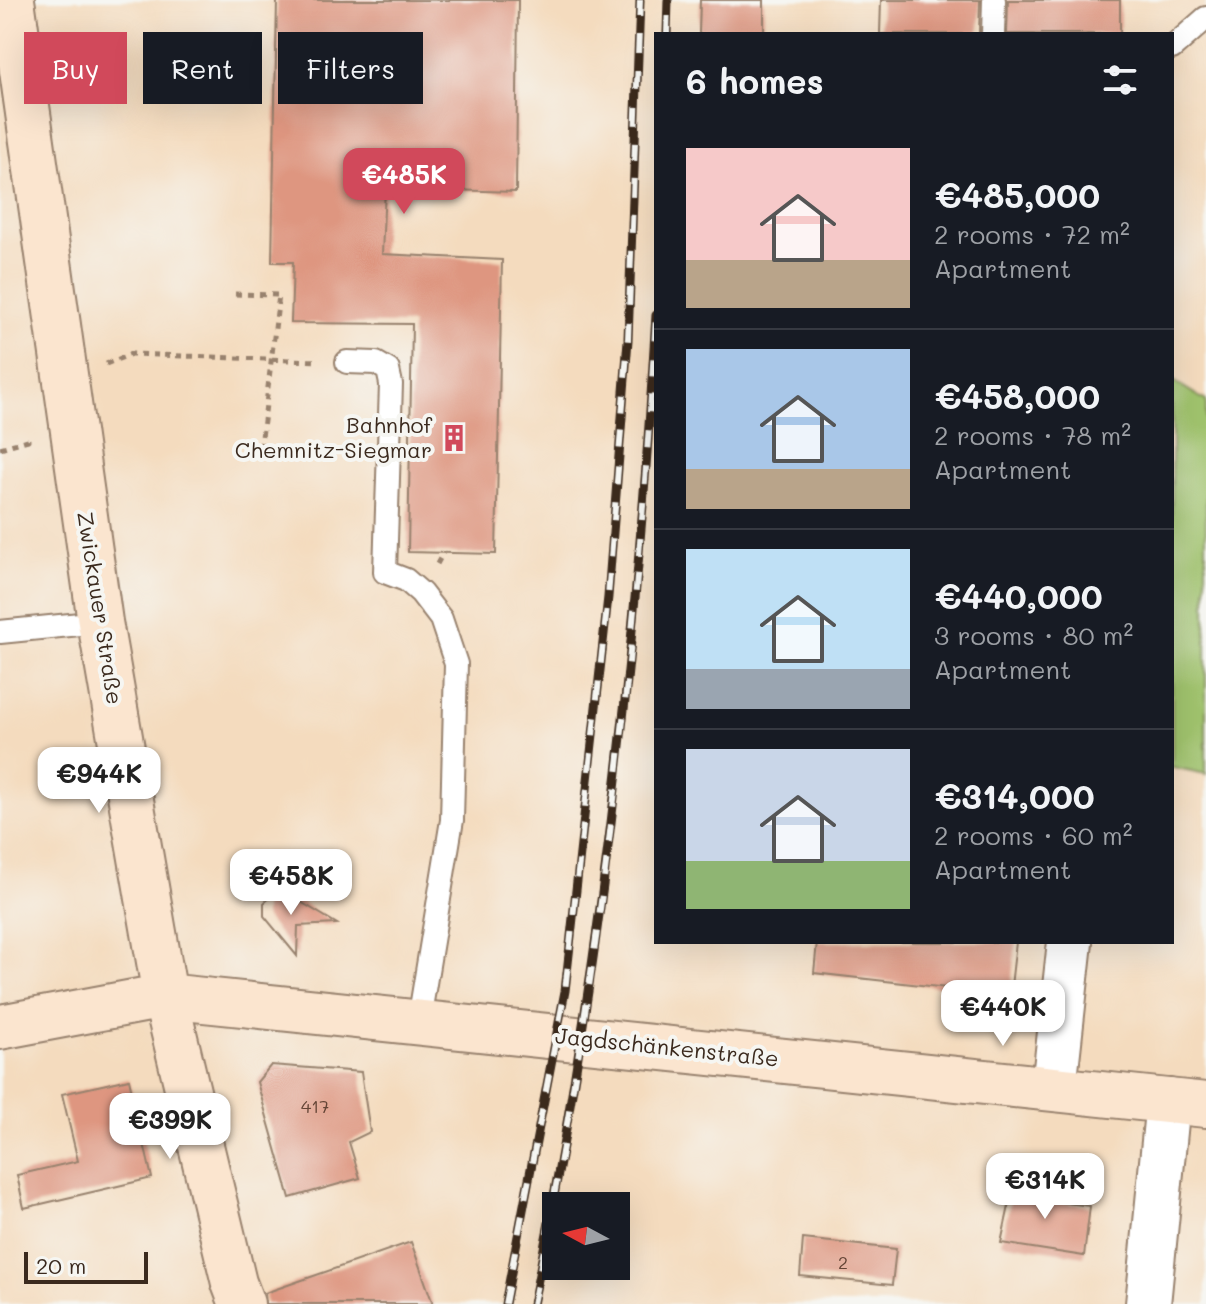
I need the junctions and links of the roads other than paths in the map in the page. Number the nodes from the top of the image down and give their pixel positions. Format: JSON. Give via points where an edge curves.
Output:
{"nodes":[{"id":1,"x":12,"y":0,"type":"edge"},
{"id":2,"x":994,"y":0,"type":"edge"},
{"id":3,"x":1206,"y":18,"type":"edge"},
{"id":4,"x":993,"y":32,"type":"edge"},
{"id":5,"x":1174,"y":46,"type":"edge"},
{"id":6,"x":347,"y":362,"type":"road end"},
{"id":7,"x":100,"y":622,"type":"junction"},
{"id":8,"x":0,"y":632,"type":"edge"},
{"id":9,"x":1070,"y":944,"type":"edge"},
{"id":10,"x":165,"y":996,"type":"junction"},
{"id":11,"x":419,"y":1020,"type":"junction"},
{"id":12,"x":0,"y":1027,"type":"edge"},
{"id":13,"x":1054,"y":1087,"type":"junction"},
{"id":14,"x":1187,"y":1103,"type":"edge"},
{"id":15,"x":242,"y":1304,"type":"edge"},
{"id":16,"x":1148,"y":1304,"type":"edge"}],
"edges":[{"from":1,"to":7,"type":"main road","name":"Zwickauer Straße"},
{"from":2,"to":4,"type":"lane"},
{"from":3,"to":5,"type":"lane"},
{"from":6,"to":11,"type":"lane","via":[[376,363],[388,370],[385,572],[421,593],[441,619],[456,664],[452,820]]},
{"from":7,"to":8,"type":"lane"},
{"from":7,"to":10,"type":"main road","name":"Zwickauer Straße"},
{"from":9,"to":13,"type":"street"},
{"from":10,"to":11,"type":"main road","name":"Jagdschänkenstraße"},
{"from":10,"to":12,"type":"main road","name":"Jagdschänkenstraße"},
{"from":10,"to":15,"type":"main road","name":"Zwickauer Straße"},
{"from":11,"to":13,"type":"main road","name":"Jagdschänkenstraße"},
{"from":13,"to":14,"type":"main road","name":"Jagdschänkenstraße"},
{"from":14,"to":16,"type":"street","name":"Jagdschänkenstraße"}]}
